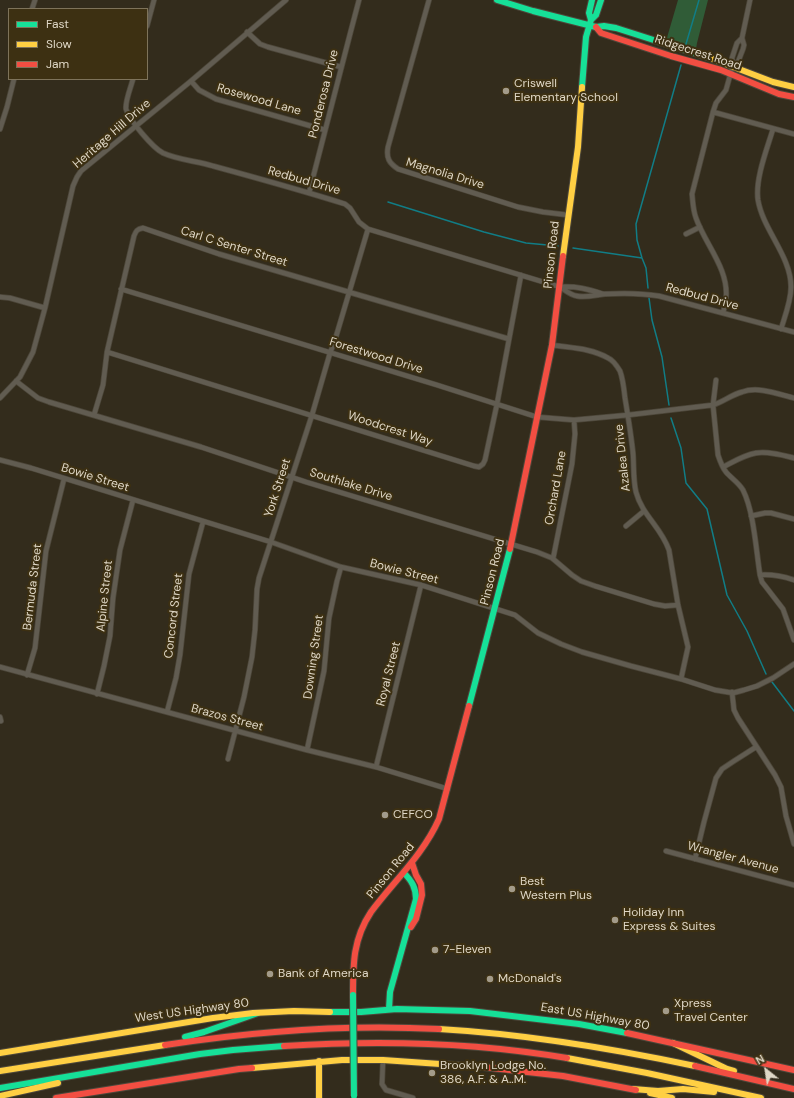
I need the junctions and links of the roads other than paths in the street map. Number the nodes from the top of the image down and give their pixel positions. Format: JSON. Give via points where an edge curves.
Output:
{"nodes":[{"id":1,"x":154,"y":0,"type":"edge"},
{"id":2,"x":286,"y":0,"type":"edge"},
{"id":3,"x":359,"y":0,"type":"edge"},
{"id":4,"x":428,"y":0,"type":"edge"},
{"id":5,"x":497,"y":0,"type":"edge"},
{"id":6,"x":592,"y":0,"type":"edge"},
{"id":7,"x":601,"y":0,"type":"edge"},
{"id":8,"x":750,"y":0,"type":"edge"},
{"id":9,"x":148,"y":22,"type":"edge"},
{"id":10,"x":590,"y":22,"type":"junction"},
{"id":11,"x":596,"y":27,"type":"junction"},
{"id":12,"x":247,"y":32,"type":"junction"},
{"id":13,"x":742,"y":38,"type":"junction"},
{"id":14,"x":733,"y":65,"type":"junction"},
{"id":15,"x":341,"y":67,"type":"junction"},
{"id":16,"x":731,"y":73,"type":"junction"},
{"id":17,"x":14,"y":80,"type":"edge"},
{"id":18,"x":133,"y":80,"type":"edge"},
{"id":19,"x":191,"y":81,"type":"junction"},
{"id":20,"x":794,"y":87,"type":"edge"},
{"id":21,"x":794,"y":97,"type":"edge"},
{"id":22,"x":713,"y":112,"type":"junction"},
{"id":23,"x":136,"y":125,"type":"junction"},
{"id":24,"x":0,"y":129,"type":"edge"},
{"id":25,"x":773,"y":129,"type":"junction"},
{"id":26,"x":326,"y":130,"type":"junction"},
{"id":27,"x":794,"y":134,"type":"edge"},
{"id":28,"x":309,"y":192,"type":"junction"},
{"id":29,"x":568,"y":215,"type":"junction"},
{"id":30,"x":700,"y":226,"type":"junction"},
{"id":31,"x":368,"y":229,"type":"junction"},
{"id":32,"x":686,"y":234,"type":"dead end"},
{"id":33,"x":521,"y":276,"type":"junction"},
{"id":34,"x":560,"y":286,"type":"junction"},
{"id":35,"x":121,"y":289,"type":"junction"},
{"id":36,"x":350,"y":292,"type":"junction"},
{"id":37,"x":603,"y":294,"type":"junction"},
{"id":38,"x":0,"y":297,"type":"edge"},
{"id":39,"x":45,"y":308,"type":"junction"},
{"id":40,"x":723,"y":313,"type":"junction"},
{"id":41,"x":781,"y":329,"type":"junction"},
{"id":42,"x":794,"y":332,"type":"edge"},
{"id":43,"x":509,"y":339,"type":"junction"},
{"id":44,"x":552,"y":345,"type":"junction"},
{"id":45,"x":107,"y":352,"type":"junction"},
{"id":46,"x":330,"y":353,"type":"junction"},
{"id":47,"x":716,"y":380,"type":"dead end"},
{"id":48,"x":16,"y":381,"type":"junction"},
{"id":49,"x":0,"y":398,"type":"edge"},
{"id":50,"x":794,"y":398,"type":"edge"},
{"id":51,"x":497,"y":404,"type":"junction"},
{"id":52,"x":713,"y":405,"type":"junction"},
{"id":53,"x":94,"y":415,"type":"junction"},
{"id":54,"x":312,"y":415,"type":"junction"},
{"id":55,"x":628,"y":415,"type":"junction"},
{"id":56,"x":537,"y":417,"type":"junction"},
{"id":57,"x":574,"y":420,"type":"junction"},
{"id":58,"x":794,"y":458,"type":"edge"},
{"id":59,"x":0,"y":460,"type":"edge"},
{"id":60,"x":723,"y":466,"type":"junction"},
{"id":61,"x":292,"y":477,"type":"junction"},
{"id":62,"x":64,"y":479,"type":"junction"},
{"id":63,"x":133,"y":500,"type":"junction"},
{"id":64,"x":644,"y":511,"type":"junction"},
{"id":65,"x":751,"y":516,"type":"junction"},
{"id":66,"x":794,"y":519,"type":"edge"},
{"id":67,"x":203,"y":522,"type":"junction"},
{"id":68,"x":626,"y":526,"type":"dead end"},
{"id":69,"x":271,"y":542,"type":"junction"},
{"id":70,"x":511,"y":545,"type":"junction"},
{"id":71,"x":553,"y":559,"type":"junction"},
{"id":72,"x":341,"y":567,"type":"junction"},
{"id":73,"x":760,"y":575,"type":"junction"},
{"id":74,"x":794,"y":580,"type":"edge"},
{"id":75,"x":421,"y":585,"type":"junction"},
{"id":76,"x":678,"y":605,"type":"junction"},
{"id":77,"x":495,"y":609,"type":"junction"},
{"id":78,"x":794,"y":640,"type":"edge"},
{"id":79,"x":794,"y":664,"type":"edge"},
{"id":80,"x":0,"y":667,"type":"edge"},
{"id":81,"x":27,"y":675,"type":"junction"},
{"id":82,"x":681,"y":679,"type":"junction"},
{"id":83,"x":732,"y":692,"type":"junction"},
{"id":84,"x":97,"y":694,"type":"junction"},
{"id":85,"x":167,"y":712,"type":"junction"},
{"id":86,"x":236,"y":731,"type":"junction"},
{"id":87,"x":756,"y":747,"type":"junction"},
{"id":88,"x":307,"y":750,"type":"junction"},
{"id":89,"x":228,"y":758,"type":"dead end"},
{"id":90,"x":376,"y":767,"type":"junction"},
{"id":91,"x":448,"y":789,"type":"junction"},
{"id":92,"x":794,"y":844,"type":"edge"},
{"id":93,"x":666,"y":851,"type":"dead end"},
{"id":94,"x":695,"y":859,"type":"junction"},
{"id":95,"x":412,"y":863,"type":"junction"},
{"id":96,"x":404,"y":872,"type":"junction"},
{"id":97,"x":794,"y":885,"type":"edge"},
{"id":98,"x":407,"y":933,"type":"junction"},
{"id":99,"x":389,"y":1010,"type":"junction"},
{"id":100,"x":258,"y":1013,"type":"junction"},
{"id":101,"x":673,"y":1043,"type":"junction"},
{"id":102,"x":137,"y":1049,"type":"junction"},
{"id":103,"x":0,"y":1053,"type":"edge"},
{"id":104,"x":383,"y":1060,"type":"junction"},
{"id":105,"x":319,"y":1061,"type":"junction"},
{"id":106,"x":127,"y":1066,"type":"junction"},
{"id":107,"x":794,"y":1070,"type":"edge"},
{"id":108,"x":0,"y":1071,"type":"edge"},
{"id":109,"x":0,"y":1088,"type":"edge"},
{"id":110,"x":793,"y":1088,"type":"edge"},
{"id":111,"x":633,"y":1089,"type":"junction"},
{"id":112,"x":0,"y":1096,"type":"edge"},
{"id":113,"x":751,"y":1096,"type":"junction"},
{"id":114,"x":354,"y":1097,"type":"edge"},
{"id":115,"x":56,"y":1098,"type":"edge"},
{"id":116,"x":319,"y":1098,"type":"edge"},
{"id":117,"x":413,"y":1098,"type":"edge"},
{"id":118,"x":672,"y":1098,"type":"edge"},
{"id":119,"x":761,"y":1098,"type":"edge"}],
"edges":[{"from":1,"to":9,"type":"street"},
{"from":2,"to":12,"type":"street","name":"Heritage Hill Drive"},
{"from":3,"to":15,"type":"street","name":"Ponderosa Drive"},
{"from":4,"to":29,"type":"street","name":"Magnolia Drive","via":[[388,147],[388,160],[398,169],[518,207]]},
{"from":5,"to":10,"type":"main road","name":"Ridgecrest Road","via":[[533,12]]},
{"from":6,"to":10,"type":"main road"},
{"from":7,"to":10,"type":"main road","via":[[596,15]]},
{"from":8,"to":13,"type":"street"},
{"from":10,"to":11,"type":"main road","name":"Ridgecrest Road"},
{"from":10,"to":29,"type":"main road","name":"Pinson Road","via":[[586,38],[578,140]]},
{"from":11,"to":14,"type":"main road","name":"Ridgecrest Road","via":[[616,28]]},
{"from":11,"to":16,"type":"main road","name":"Ridgecrest Road","via":[[601,33]]},
{"from":12,"to":15,"type":"street","via":[[260,44],[268,47]]},
{"from":12,"to":19,"type":"street","name":"Heritage Hill Drive"},
{"from":13,"to":14,"type":"street","via":[[737,43]]},
{"from":13,"to":14,"type":"street","via":[[744,49],[738,62]]},
{"from":14,"to":16,"type":"street"},
{"from":14,"to":20,"type":"main road","name":"Ridgecrest Road","via":[[773,82]]},
{"from":15,"to":26,"type":"street","name":"Ponderosa Drive"},
{"from":16,"to":21,"type":"main road","name":"Ridgecrest Road","via":[[779,94]]},
{"from":16,"to":22,"type":"street","via":[[726,90]]},
{"from":17,"to":24,"type":"street"},
{"from":18,"to":23,"type":"street","name":"Redbud Drive","via":[[126,109]]},
{"from":19,"to":23,"type":"street","name":"Heritage Hill Drive"},
{"from":19,"to":26,"type":"street","name":"Rosewood Lane","via":[[200,90],[216,99]]},
{"from":22,"to":25,"type":"street"},
{"from":22,"to":30,"type":"street","via":[[692,194],[696,219]]},
{"from":23,"to":28,"type":"street","name":"Redbud Drive","via":[[163,153]]},
{"from":23,"to":39,"type":"street","name":"Heritage Hill Drive","via":[[77,177]]},
{"from":25,"to":27,"type":"street"},
{"from":25,"to":41,"type":"street","via":[[757,187],[761,213],[790,274],[790,295]]},
{"from":26,"to":28,"type":"street","name":"Ponderosa Drive"},
{"from":28,"to":31,"type":"street","name":"Redbud Drive","via":[[345,204]]},
{"from":29,"to":34,"type":"main road","name":"Pinson Road"},
{"from":30,"to":32,"type":"street"},
{"from":30,"to":40,"type":"street","via":[[726,284]]},
{"from":31,"to":33,"type":"street","name":"Redbud Drive"},
{"from":31,"to":36,"type":"street","name":"York Street"},
{"from":33,"to":34,"type":"street","name":"Redbud Drive"},
{"from":33,"to":43,"type":"street","name":"Woodcrest Way"},
{"from":34,"to":37,"type":"street","name":"Redbud Drive","via":[[573,286]]},
{"from":34,"to":37,"type":"street","name":"Redbud Drive","via":[[576,296]]},
{"from":34,"to":44,"type":"main road","name":"Pinson Road"},
{"from":35,"to":36,"type":"street","name":"Carl C Senter Street","via":[[134,236],[139,228],[143,228],[219,254]]},
{"from":35,"to":45,"type":"street","name":"Carl C Senter Street"},
{"from":35,"to":46,"type":"street","name":"Forestwood Drive"},
{"from":36,"to":43,"type":"street","name":"Carl C Senter Street"},
{"from":36,"to":46,"type":"street","name":"York Street"},
{"from":37,"to":40,"type":"street","name":"Redbud Drive","via":[[645,294]]},
{"from":38,"to":39,"type":"street"},
{"from":39,"to":48,"type":"street","name":"Heritage Hill Drive","via":[[33,352]]},
{"from":40,"to":41,"type":"street","name":"Redbud Drive"},
{"from":41,"to":42,"type":"street","name":"Redbud Drive"},
{"from":43,"to":51,"type":"street","name":"Woodcrest Way"},
{"from":44,"to":55,"type":"street","name":"Azalea Drive","via":[[595,352],[609,358],[622,377]]},
{"from":44,"to":56,"type":"main road","name":"Pinson Road"},
{"from":45,"to":53,"type":"street","name":"Carl C Senter Street","via":[[103,385]]},
{"from":45,"to":54,"type":"street","name":"Woodcrest Way"},
{"from":46,"to":51,"type":"street","name":"Forestwood Drive"},
{"from":46,"to":54,"type":"street","name":"York Street"},
{"from":47,"to":52,"type":"street"},
{"from":48,"to":49,"type":"street","name":"Heritage Hill Drive"},
{"from":48,"to":53,"type":"street","name":"Southlake Drive","via":[[38,398]]},
{"from":50,"to":52,"type":"street","name":"Forestwood Drive","via":[[750,390]]},
{"from":51,"to":54,"type":"street","name":"Woodcrest Way","via":[[485,460],[480,467]]},
{"from":51,"to":56,"type":"street","name":"Forestwood Drive"},
{"from":52,"to":55,"type":"street","name":"Forestwood Drive"},
{"from":52,"to":60,"type":"street","via":[[718,455]]},
{"from":53,"to":61,"type":"street","name":"Southlake Drive"},
{"from":54,"to":61,"type":"street","name":"York Street"},
{"from":55,"to":57,"type":"street","name":"Forestwood Drive"},
{"from":55,"to":64,"type":"street","name":"Azalea Drive","via":[[635,490]]},
{"from":56,"to":57,"type":"street","name":"Forestwood Drive"},
{"from":56,"to":70,"type":"main road","name":"Pinson Road"},
{"from":57,"to":71,"type":"street","name":"Orchard Lane","via":[[572,464]]},
{"from":58,"to":60,"type":"street","via":[[756,453]]},
{"from":59,"to":62,"type":"street","name":"Bowie Street"},
{"from":60,"to":65,"type":"street","via":[[742,490]]},
{"from":61,"to":69,"type":"street","name":"York Street"},
{"from":61,"to":70,"type":"street","name":"Southlake Drive"},
{"from":62,"to":63,"type":"street","name":"Bowie Street"},
{"from":62,"to":81,"type":"street","name":"Bermuda Street","via":[[46,551],[35,648]]},
{"from":63,"to":67,"type":"street","name":"Bowie Street"},
{"from":63,"to":84,"type":"street","name":"Alpine Street","via":[[120,550],[110,636]]},
{"from":64,"to":68,"type":"street"},
{"from":64,"to":76,"type":"street","name":"Azalea Drive","via":[[666,541]]},
{"from":65,"to":66,"type":"street","via":[[771,513]]},
{"from":65,"to":73,"type":"street"},
{"from":67,"to":69,"type":"street","name":"Bowie Street"},
{"from":67,"to":85,"type":"street","name":"Concord Street","via":[[189,574],[180,655]]},
{"from":69,"to":72,"type":"street","name":"Bowie Street"},
{"from":69,"to":86,"type":"street","name":"York Street","via":[[259,578],[252,657]]},
{"from":70,"to":71,"type":"street","name":"Southlake Drive"},
{"from":70,"to":77,"type":"main road","name":"Pinson Road"},
{"from":71,"to":76,"type":"street","name":"Southlake Drive","via":[[581,581],[654,604]]},
{"from":72,"to":75,"type":"street","name":"Bowie Street"},
{"from":72,"to":88,"type":"street","name":"Downing Street","via":[[330,618],[322,684]]},
{"from":73,"to":74,"type":"street","via":[[779,575]]},
{"from":73,"to":78,"type":"street","via":[[762,582],[784,609]]},
{"from":75,"to":77,"type":"street","name":"Bowie Street"},
{"from":75,"to":90,"type":"street","name":"Royal Street"},
{"from":76,"to":82,"type":"street","name":"Azalea Drive","via":[[688,647]]},
{"from":77,"to":82,"type":"street","name":"Bowie Street","via":[[515,615],[538,633],[582,652]]},
{"from":77,"to":91,"type":"main road","name":"Pinson Road"},
{"from":79,"to":83,"type":"street","name":"Bowie Street","via":[[757,686]]},
{"from":80,"to":81,"type":"street","name":"Brazos Street"},
{"from":81,"to":84,"type":"street","name":"Brazos Street"},
{"from":82,"to":83,"type":"street","name":"Bowie Street","via":[[715,690]]},
{"from":83,"to":87,"type":"street","via":[[736,714]]},
{"from":84,"to":85,"type":"street","name":"Brazos Street"},
{"from":85,"to":86,"type":"street","name":"Brazos Street"},
{"from":86,"to":88,"type":"street","name":"Brazos Street"},
{"from":86,"to":89,"type":"street","name":"York Street"},
{"from":87,"to":92,"type":"street","via":[[781,787]]},
{"from":87,"to":94,"type":"street","via":[[722,769],[716,778]]},
{"from":88,"to":90,"type":"street","name":"Brazos Street"},
{"from":90,"to":91,"type":"street","name":"Brazos Street"},
{"from":91,"to":95,"type":"main road","name":"Pinson Road","via":[[434,831]]},
{"from":93,"to":94,"type":"street","name":"Wrangler Avenue"},
{"from":94,"to":97,"type":"street","name":"Wrangler Avenue"},
{"from":95,"to":96,"type":"main road","name":"Pinson Road"},
{"from":95,"to":98,"type":"main road","via":[[421,884],[422,896],[416,919]]},
{"from":96,"to":98,"type":"main road","via":[[414,885],[416,895],[416,904]]},
{"from":96,"to":114,"type":"main road","name":"Pinson Road","bridge":true,"via":[[362,926],[354,957]]},
{"from":98,"to":99,"type":"main road","via":[[390,992]]},
{"from":99,"to":100,"type":"main road","name":"West US Highway 80"},
{"from":99,"to":101,"type":"main road","name":"East US Highway 80","via":[[469,1011],[525,1017],[579,1024]]},
{"from":100,"to":102,"type":"main road","via":[[195,1035]]},
{"from":100,"to":103,"type":"main road","name":"West US Highway 80","via":[[199,1019]]},
{"from":101,"to":107,"type":"main road","name":"East US Highway 80"},
{"from":101,"to":110,"type":"main road","via":[[727,1069]]},
{"from":102,"to":108,"type":"main road"},
{"from":102,"to":110,"type":"main road","via":[[236,1035],[309,1029],[448,1030],[512,1035],[582,1045]]},
{"from":104,"to":105,"type":"main road"},
{"from":104,"to":111,"type":"main road","via":[[486,1067],[563,1076]]},
{"from":104,"to":117,"type":"street","via":[[382,1084],[386,1090]]},
{"from":105,"to":115,"type":"main road","via":[[239,1069]]},
{"from":105,"to":116,"type":"main road"},
{"from":106,"to":109,"type":"main road"},
{"from":106,"to":112,"type":"main road"},
{"from":106,"to":113,"type":"main road","via":[[278,1046],[412,1043],[478,1047],[563,1057],[653,1073]]},
{"from":111,"to":113,"type":"main road","via":[[683,1089]]},
{"from":111,"to":118,"type":"main road"},
{"from":113,"to":119,"type":"main road"}]}
